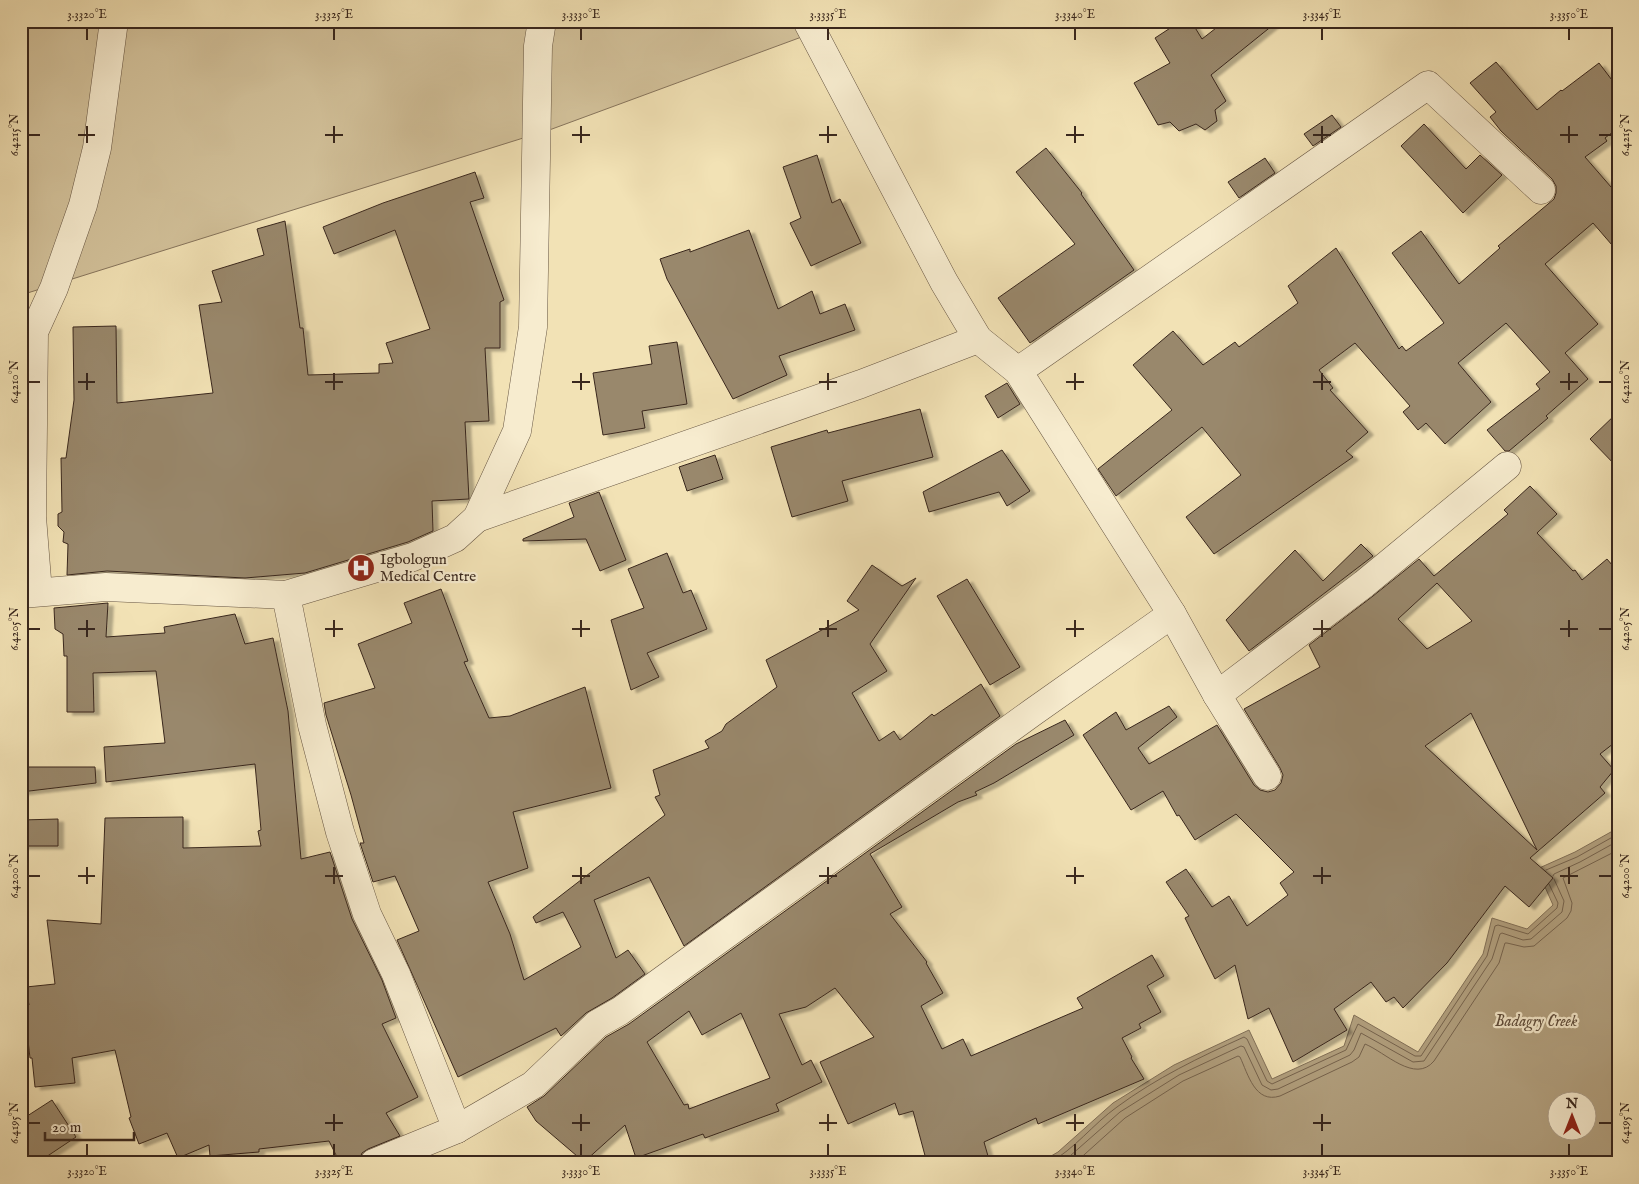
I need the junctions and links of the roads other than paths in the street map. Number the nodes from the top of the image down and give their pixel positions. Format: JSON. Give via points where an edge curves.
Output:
{"nodes":[{"id":1,"x":114,"y":21,"type":"edge"},
{"id":2,"x":542,"y":21,"type":"edge"},
{"id":3,"x":807,"y":21,"type":"edge"},
{"id":4,"x":1541,"y":190,"type":"dead end"},
{"id":5,"x":28,"y":330,"type":"edge"},
{"id":6,"x":978,"y":339,"type":"junction"},
{"id":7,"x":1018,"y":371,"type":"junction"},
{"id":8,"x":1507,"y":466,"type":"dead end"},
{"id":9,"x":477,"y":518,"type":"junction"},
{"id":10,"x":30,"y":593,"type":"edge"},
{"id":11,"x":286,"y":595,"type":"junction"},
{"id":12,"x":1172,"y":614,"type":"junction"},
{"id":13,"x":1217,"y":695,"type":"junction"},
{"id":14,"x":1267,"y":776,"type":"dead end"},
{"id":15,"x":457,"y":1130,"type":"junction"},
{"id":16,"x":374,"y":1163,"type":"edge"}],
"edges":[{"from":1,"to":5,"type":"street","via":[[97,148],[83,205],[54,288]]},
{"from":2,"to":9,"type":"street","via":[[538,46],[533,327],[517,431]]},
{"from":3,"to":6,"type":"street","via":[[944,282]]},
{"from":4,"to":7,"type":"street","via":[[1428,85]]},
{"from":5,"to":10,"type":"street","via":[[32,517]]},
{"from":6,"to":7,"type":"street"},
{"from":6,"to":9,"type":"street","via":[[861,384]]},
{"from":7,"to":12,"type":"street"},
{"from":8,"to":13,"type":"street","via":[[1364,584]]},
{"from":9,"to":11,"type":"street","via":[[455,538],[413,557]]},
{"from":10,"to":11,"type":"street","via":[[106,587]]},
{"from":11,"to":15,"type":"street","via":[[312,725],[340,832],[367,914],[396,974]]},
{"from":12,"to":13,"type":"street"},
{"from":12,"to":15,"type":"street","via":[[620,1011],[597,1024],[533,1085]]},
{"from":13,"to":14,"type":"street"},
{"from":15,"to":16,"type":"street"}]}
